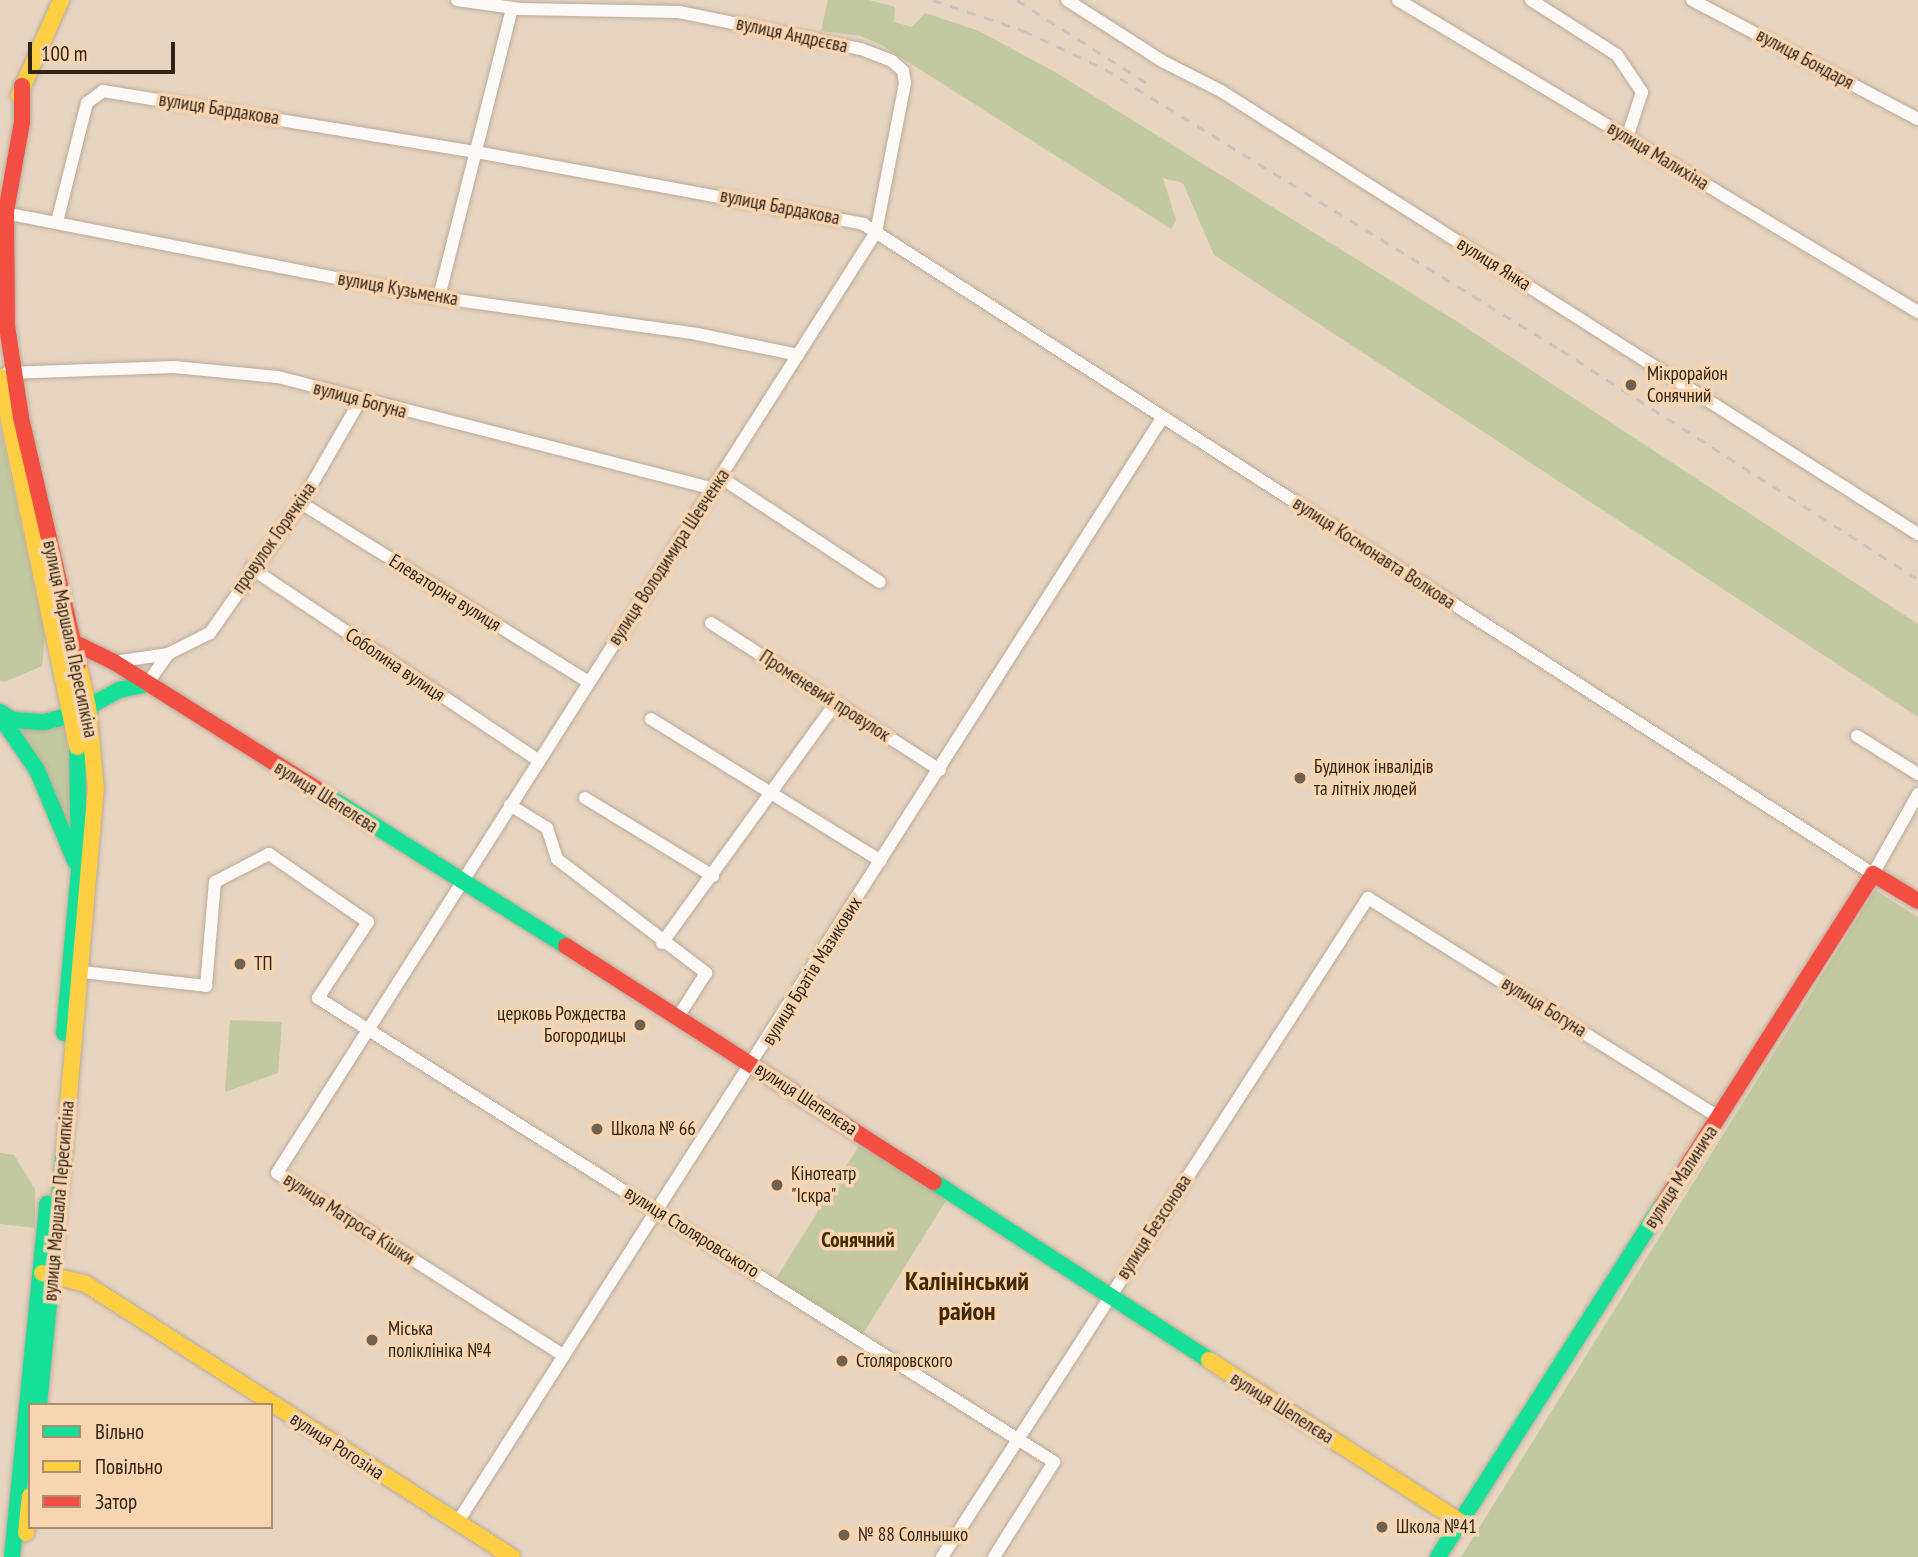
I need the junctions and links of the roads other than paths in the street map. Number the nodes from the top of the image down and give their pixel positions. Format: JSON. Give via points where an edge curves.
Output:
{"nodes":[{"id":1,"x":61,"y":0,"type":"edge"},
{"id":2,"x":457,"y":0,"type":"edge"},
{"id":3,"x":1067,"y":0,"type":"edge"},
{"id":4,"x":1398,"y":0,"type":"edge"},
{"id":5,"x":1531,"y":0,"type":"edge"},
{"id":6,"x":1692,"y":0,"type":"edge"},
{"id":7,"x":512,"y":8,"type":"junction"},
{"id":8,"x":22,"y":86,"type":"junction"},
{"id":9,"x":1918,"y":119,"type":"edge"},
{"id":10,"x":1627,"y":138,"type":"junction"},
{"id":11,"x":476,"y":152,"type":"junction"},
{"id":12,"x":0,"y":170,"type":"edge"},
{"id":13,"x":3,"y":212,"type":"edge"},
{"id":14,"x":57,"y":222,"type":"junction"},
{"id":15,"x":876,"y":232,"type":"junction"},
{"id":16,"x":439,"y":297,"type":"junction"},
{"id":17,"x":1918,"y":312,"type":"edge"},
{"id":18,"x":798,"y":355,"type":"junction"},
{"id":19,"x":4,"y":375,"type":"edge"},
{"id":20,"x":360,"y":401,"type":"junction"},
{"id":21,"x":1163,"y":417,"type":"junction"},
{"id":22,"x":720,"y":477,"type":"junction"},
{"id":23,"x":713,"y":489,"type":"junction"},
{"id":24,"x":300,"y":503,"type":"junction"},
{"id":25,"x":1918,"y":534,"type":"edge"},
{"id":26,"x":251,"y":568,"type":"junction"},
{"id":27,"x":880,"y":582,"type":"dead end"},
{"id":28,"x":711,"y":623,"type":"dead end"},
{"id":29,"x":75,"y":643,"type":"junction"},
{"id":30,"x":168,"y":654,"type":"junction"},
{"id":31,"x":114,"y":662,"type":"junction"},
{"id":32,"x":589,"y":682,"type":"junction"},
{"id":33,"x":147,"y":684,"type":"junction"},
{"id":34,"x":69,"y":692,"type":"junction"},
{"id":35,"x":836,"y":703,"type":"junction"},
{"id":36,"x":80,"y":711,"type":"junction"},
{"id":37,"x":0,"y":714,"type":"edge"},
{"id":38,"x":651,"y":719,"type":"dead end"},
{"id":39,"x":44,"y":722,"type":"junction"},
{"id":40,"x":1857,"y":736,"type":"dead end"},
{"id":41,"x":539,"y":761,"type":"junction"},
{"id":42,"x":940,"y":770,"type":"junction"},
{"id":43,"x":1918,"y":774,"type":"edge"},
{"id":44,"x":773,"y":793,"type":"junction"},
{"id":45,"x":1918,"y":794,"type":"edge"},
{"id":46,"x":585,"y":798,"type":"dead end"},
{"id":47,"x":510,"y":805,"type":"junction"},
{"id":48,"x":881,"y":861,"type":"junction"},
{"id":49,"x":79,"y":871,"type":"junction"},
{"id":50,"x":1873,"y":874,"type":"junction"},
{"id":51,"x":713,"y":876,"type":"junction"},
{"id":52,"x":461,"y":882,"type":"junction"},
{"id":53,"x":1368,"y":898,"type":"joint"},
{"id":54,"x":1918,"y":901,"type":"edge"},
{"id":55,"x":662,"y":943,"type":"junction"},
{"id":56,"x":82,"y":972,"type":"junction"},
{"id":57,"x":678,"y":1017,"type":"junction"},
{"id":58,"x":366,"y":1028,"type":"junction"},
{"id":59,"x":753,"y":1064,"type":"junction"},
{"id":60,"x":1719,"y":1117,"type":"junction"},
{"id":61,"x":659,"y":1210,"type":"junction"},
{"id":62,"x":45,"y":1273,"type":"junction"},
{"id":63,"x":1108,"y":1298,"type":"junction"},
{"id":64,"x":564,"y":1356,"type":"junction"},
{"id":65,"x":30,"y":1403,"type":"edge"},
{"id":66,"x":39,"y":1403,"type":"edge"},
{"id":67,"x":271,"y":1403,"type":"edge"},
{"id":68,"x":273,"y":1404,"type":"edge"},
{"id":69,"x":28,"y":1419,"type":"edge"},
{"id":70,"x":1017,"y":1437,"type":"junction"},
{"id":71,"x":28,"y":1513,"type":"edge"},
{"id":72,"x":1460,"y":1521,"type":"junction"},
{"id":73,"x":457,"y":1523,"type":"junction"},
{"id":74,"x":12,"y":1557,"type":"edge"},
{"id":75,"x":23,"y":1557,"type":"edge"},
{"id":76,"x":512,"y":1557,"type":"edge"},
{"id":77,"x":942,"y":1557,"type":"edge"},
{"id":78,"x":994,"y":1557,"type":"edge"},
{"id":79,"x":1438,"y":1557,"type":"edge"}],
"edges":[{"from":1,"to":8,"type":"street","name":"вулиця Маршала Пересипкіна"},
{"from":2,"to":7,"type":"street","name":"вулиця Андрєєва"},
{"from":3,"to":25,"type":"street","name":"вулиця Янка","via":[[1161,61],[1221,91]]},
{"from":4,"to":10,"type":"street","name":"вулиця Малихіна"},
{"from":5,"to":10,"type":"street","via":[[1617,55],[1642,92]]},
{"from":6,"to":9,"type":"street","name":"вулиця Бондаря"},
{"from":7,"to":11,"type":"street"},
{"from":7,"to":15,"type":"street","name":"вулиця Андрєєва","via":[[679,12],[832,42],[892,61],[902,71],[905,83]]},
{"from":8,"to":12,"type":"street","name":"вулиця Маршала Пересипкіна"},
{"from":8,"to":13,"type":"street","name":"вулиця Маршала Пересипкіна","via":[[22,122]]},
{"from":10,"to":17,"type":"street","name":"вулиця Малихіна"},
{"from":11,"to":14,"type":"street","name":"вулиця Бардакова","via":[[103,91],[87,103]]},
{"from":11,"to":15,"type":"street","name":"вулиця Бардакова","via":[[850,221]]},
{"from":11,"to":16,"type":"street"},
{"from":13,"to":14,"type":"street","name":"вулиця Кузьменка"},
{"from":13,"to":19,"type":"street","name":"вулиця Маршала Пересипкіна"},
{"from":14,"to":16,"type":"street","name":"вулиця Кузьменка"},
{"from":15,"to":18,"type":"street","name":"вулиця Володимира Шевченка"},
{"from":15,"to":21,"type":"street","name":"вулиця Космонавта Волкова"},
{"from":16,"to":18,"type":"street","name":"вулиця Кузьменка","via":[[697,334]]},
{"from":18,"to":22,"type":"street","name":"вулиця Володимира Шевченка"},
{"from":19,"to":20,"type":"street","name":"вулиця Богуна","via":[[174,367],[278,377]]},
{"from":19,"to":29,"type":"street","name":"вулиця Маршала Пересипкіна"},
{"from":19,"to":34,"type":"street","name":"вулиця Маршала Пересипкіна"},
{"from":20,"to":23,"type":"street","name":"вулиця Богуна"},
{"from":20,"to":24,"type":"street","name":"провулок Горячкіна"},
{"from":21,"to":42,"type":"street","name":"вулиця Братів Мазикових"},
{"from":21,"to":50,"type":"street","name":"вулиця Космонавта Волкова"},
{"from":22,"to":23,"type":"street","name":"вулиця Володимира Шевченка"},
{"from":22,"to":27,"type":"street"},
{"from":23,"to":32,"type":"street","name":"вулиця Володимира Шевченка"},
{"from":24,"to":26,"type":"street","name":"провулок Горячкіна"},
{"from":24,"to":32,"type":"street","name":"Елеваторна вулиця"},
{"from":26,"to":30,"type":"street","name":"провулок Горячкіна","via":[[210,633]]},
{"from":26,"to":41,"type":"street","name":"Соболина вулиця"},
{"from":28,"to":35,"type":"street","name":"Променевий провулок"},
{"from":29,"to":31,"type":"street","name":"вулиця Шепелєва"},
{"from":29,"to":36,"type":"street","name":"вулиця Маршала Пересипкіна"},
{"from":30,"to":31,"type":"street"},
{"from":30,"to":33,"type":"street"},
{"from":31,"to":33,"type":"street","name":"вулиця Шепелєва"},
{"from":32,"to":41,"type":"street","name":"вулиця Володимира Шевченка"},
{"from":33,"to":36,"type":"street","via":[[119,690]]},
{"from":33,"to":52,"type":"street","name":"вулиця Шепелєва"},
{"from":34,"to":36,"type":"street","name":"вулиця Маршала Пересипкіна"},
{"from":34,"to":39,"type":"street","via":[[64,707]]},
{"from":35,"to":42,"type":"street","name":"Променевий провулок"},
{"from":35,"to":44,"type":"street"},
{"from":36,"to":39,"type":"street"},
{"from":36,"to":49,"type":"street","name":"вулиця Маршала Пересипкіна"},
{"from":36,"to":56,"type":"street","name":"вулиця Маршала Пересипкіна","via":[[96,789]]},
{"from":37,"to":39,"type":"street","via":[[13,720]]},
{"from":37,"to":49,"type":"street","via":[[37,770]]},
{"from":38,"to":44,"type":"street"},
{"from":40,"to":43,"type":"street"},
{"from":41,"to":47,"type":"street","name":"вулиця Володимира Шевченка"},
{"from":42,"to":48,"type":"street","name":"вулиця Братів Мазикових"},
{"from":44,"to":48,"type":"street"},
{"from":44,"to":51,"type":"street"},
{"from":45,"to":50,"type":"street","name":"вулиця Малинича"},
{"from":46,"to":51,"type":"street"},
{"from":47,"to":52,"type":"street","name":"вулиця Володимира Шевченка"},
{"from":47,"to":55,"type":"street","via":[[547,828],[557,859]]},
{"from":48,"to":59,"type":"street","name":"вулиця Братів Мазикових"},
{"from":49,"to":62,"type":"street","name":"вулиця Маршала Пересипкіна"},
{"from":50,"to":54,"type":"street"},
{"from":50,"to":60,"type":"street","name":"вулиця Малинича"},
{"from":51,"to":55,"type":"street"},
{"from":52,"to":57,"type":"street","name":"вулиця Шепелєва"},
{"from":52,"to":58,"type":"street","name":"вулиця Володимира Шевченка"},
{"from":53,"to":60,"type":"street","name":"вулиця Богуна"},
{"from":53,"to":63,"type":"street","name":"вулиця Безсонова"},
{"from":55,"to":57,"type":"street","via":[[706,972]]},
{"from":56,"to":58,"type":"street","name":"вулиця Столяровського","via":[[206,986],[215,882],[269,853],[368,922],[318,998]]},
{"from":56,"to":62,"type":"street","name":"вулиця Маршала Пересипкіна"},
{"from":57,"to":59,"type":"street","name":"вулиця Шепелєва"},
{"from":58,"to":61,"type":"street","name":"вулиця Столяровського"},
{"from":58,"to":64,"type":"street","name":"вулиця Матроса Кішки","via":[[278,1173]]},
{"from":59,"to":61,"type":"street","name":"вулиця Братів Мазикових"},
{"from":59,"to":63,"type":"street","name":"вулиця Шепелєва"},
{"from":60,"to":72,"type":"street","name":"вулиця Малинича"},
{"from":61,"to":64,"type":"street","name":"вулиця Братів Мазикових"},
{"from":61,"to":70,"type":"street","name":"вулиця Столяровського"},
{"from":62,"to":65,"type":"street","name":"вулиця Маршала Пересипкіна"},
{"from":62,"to":66,"type":"street","name":"вулиця Маршала Пересипкіна"},
{"from":62,"to":67,"type":"street","name":"вулиця Рогозіна","via":[[86,1284]]},
{"from":63,"to":70,"type":"street","name":"вулиця Безсонова"},
{"from":63,"to":72,"type":"street","name":"вулиця Шепелєва"},
{"from":64,"to":73,"type":"street","name":"вулиця Братів Мазикових"},
{"from":68,"to":73,"type":"street","name":"вулиця Рогозіна"},
{"from":69,"to":74,"type":"street","name":"вулиця Маршала Пересипкіна"},
{"from":70,"to":77,"type":"street","name":"вулиця Безсонова"},
{"from":70,"to":78,"type":"street","name":"вулиця Столяровського","via":[[1054,1462]]},
{"from":71,"to":75,"type":"street"},
{"from":72,"to":79,"type":"street","name":"вулиця Малинича"},
{"from":73,"to":76,"type":"street","name":"вулиця Рогозіна"}]}
